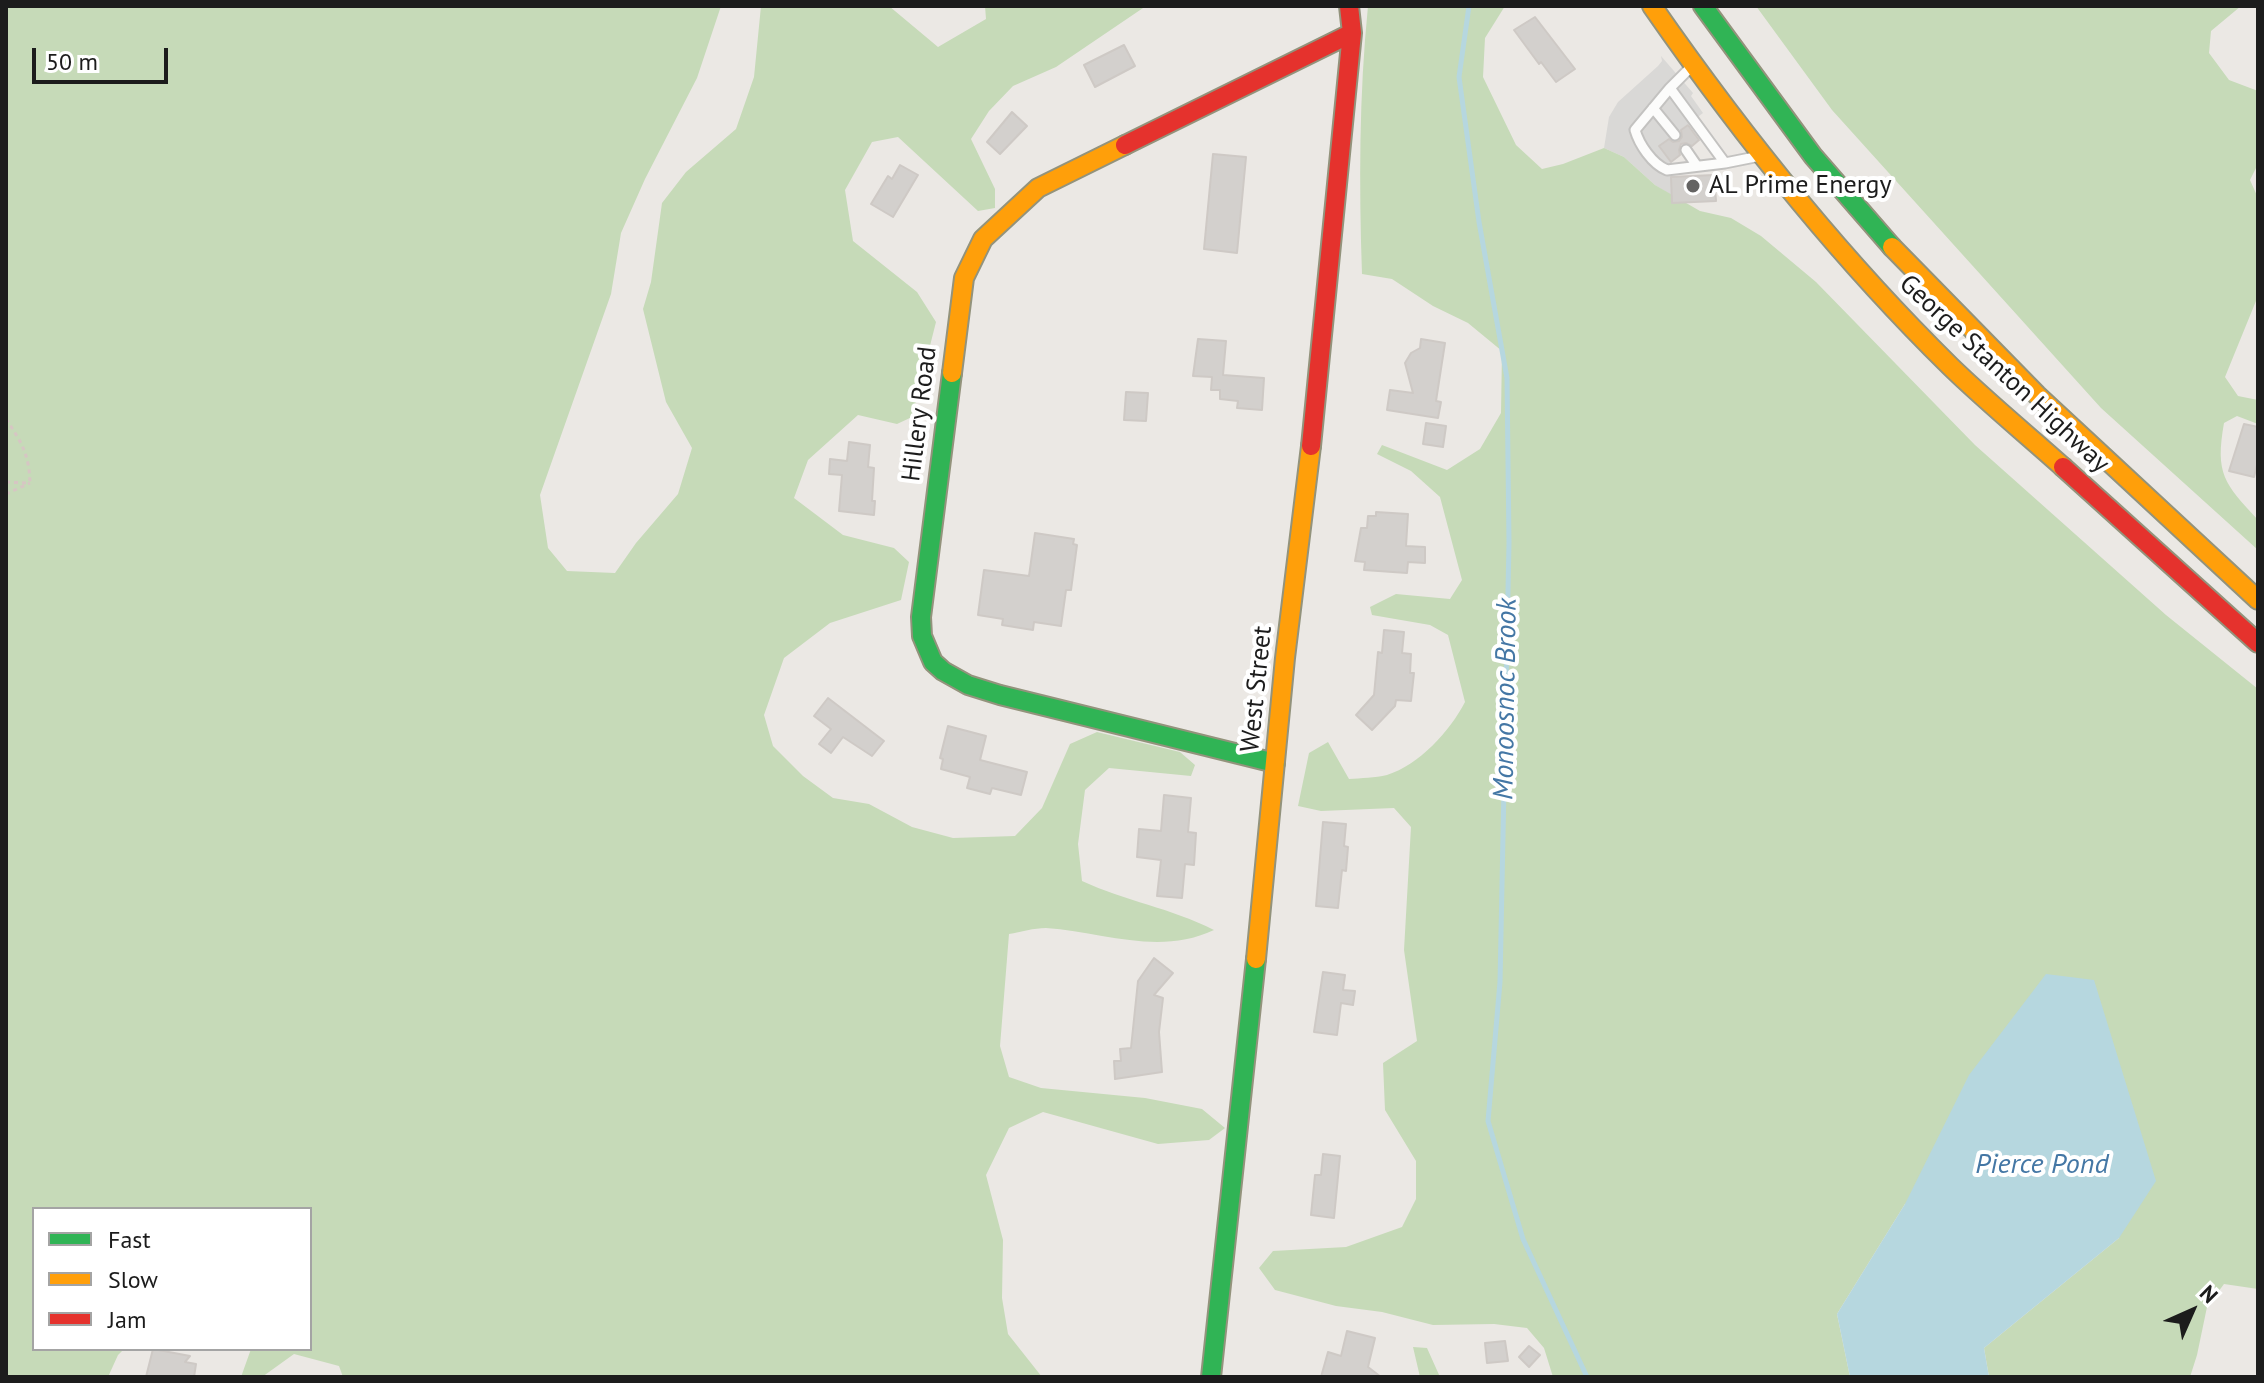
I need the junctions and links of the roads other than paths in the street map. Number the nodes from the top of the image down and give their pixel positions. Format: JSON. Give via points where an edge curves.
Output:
{"nodes":[{"id":1,"x":1349,"y":6,"type":"edge"},
{"id":2,"x":1652,"y":6,"type":"edge"},
{"id":3,"x":1703,"y":6,"type":"edge"},
{"id":4,"x":1352,"y":33,"type":"junction"},
{"id":5,"x":1694,"y":65,"type":"junction"},
{"id":6,"x":1670,"y":88,"type":"junction"},
{"id":7,"x":1653,"y":108,"type":"junction"},
{"id":8,"x":1675,"y":135,"type":"dead end"},
{"id":9,"x":1686,"y":150,"type":"dead end"},
{"id":10,"x":1763,"y":156,"type":"junction"},
{"id":11,"x":1725,"y":163,"type":"junction"},
{"id":12,"x":1697,"y":166,"type":"junction"},
{"id":13,"x":2258,"y":600,"type":"edge"},
{"id":14,"x":2258,"y":643,"type":"edge"},
{"id":15,"x":1275,"y":763,"type":"junction"},
{"id":16,"x":1211,"y":1377,"type":"edge"}],
"edges":[{"from":1,"to":4,"type":"main road","name":"West Street"},
{"from":2,"to":5,"type":"main road","name":"George Stanton Highway"},
{"from":3,"to":13,"type":"main road","name":"George Stanton Highway","via":[[1832,179],[1968,327]]},
{"from":4,"to":15,"type":"main road","name":"West Street"},
{"from":4,"to":15,"type":"main road","name":"Hillery Road","via":[[1038,188],[983,239],[964,278],[921,617],[925,651],[957,681]]},
{"from":5,"to":6,"type":"lane"},
{"from":5,"to":10,"type":"main road","name":"George Stanton Highway"},
{"from":6,"to":7,"type":"lane"},
{"from":6,"to":11,"type":"lane"},
{"from":7,"to":8,"type":"lane"},
{"from":7,"to":12,"type":"lane","via":[[1635,130],[1647,153],[1667,170]]},
{"from":9,"to":12,"type":"lane"},
{"from":10,"to":11,"type":"lane"},
{"from":10,"to":14,"type":"main road","name":"George Stanton Highway","via":[[1832,240],[1950,367]]},
{"from":11,"to":12,"type":"lane"},
{"from":15,"to":16,"type":"main road","name":"West Street"}]}
